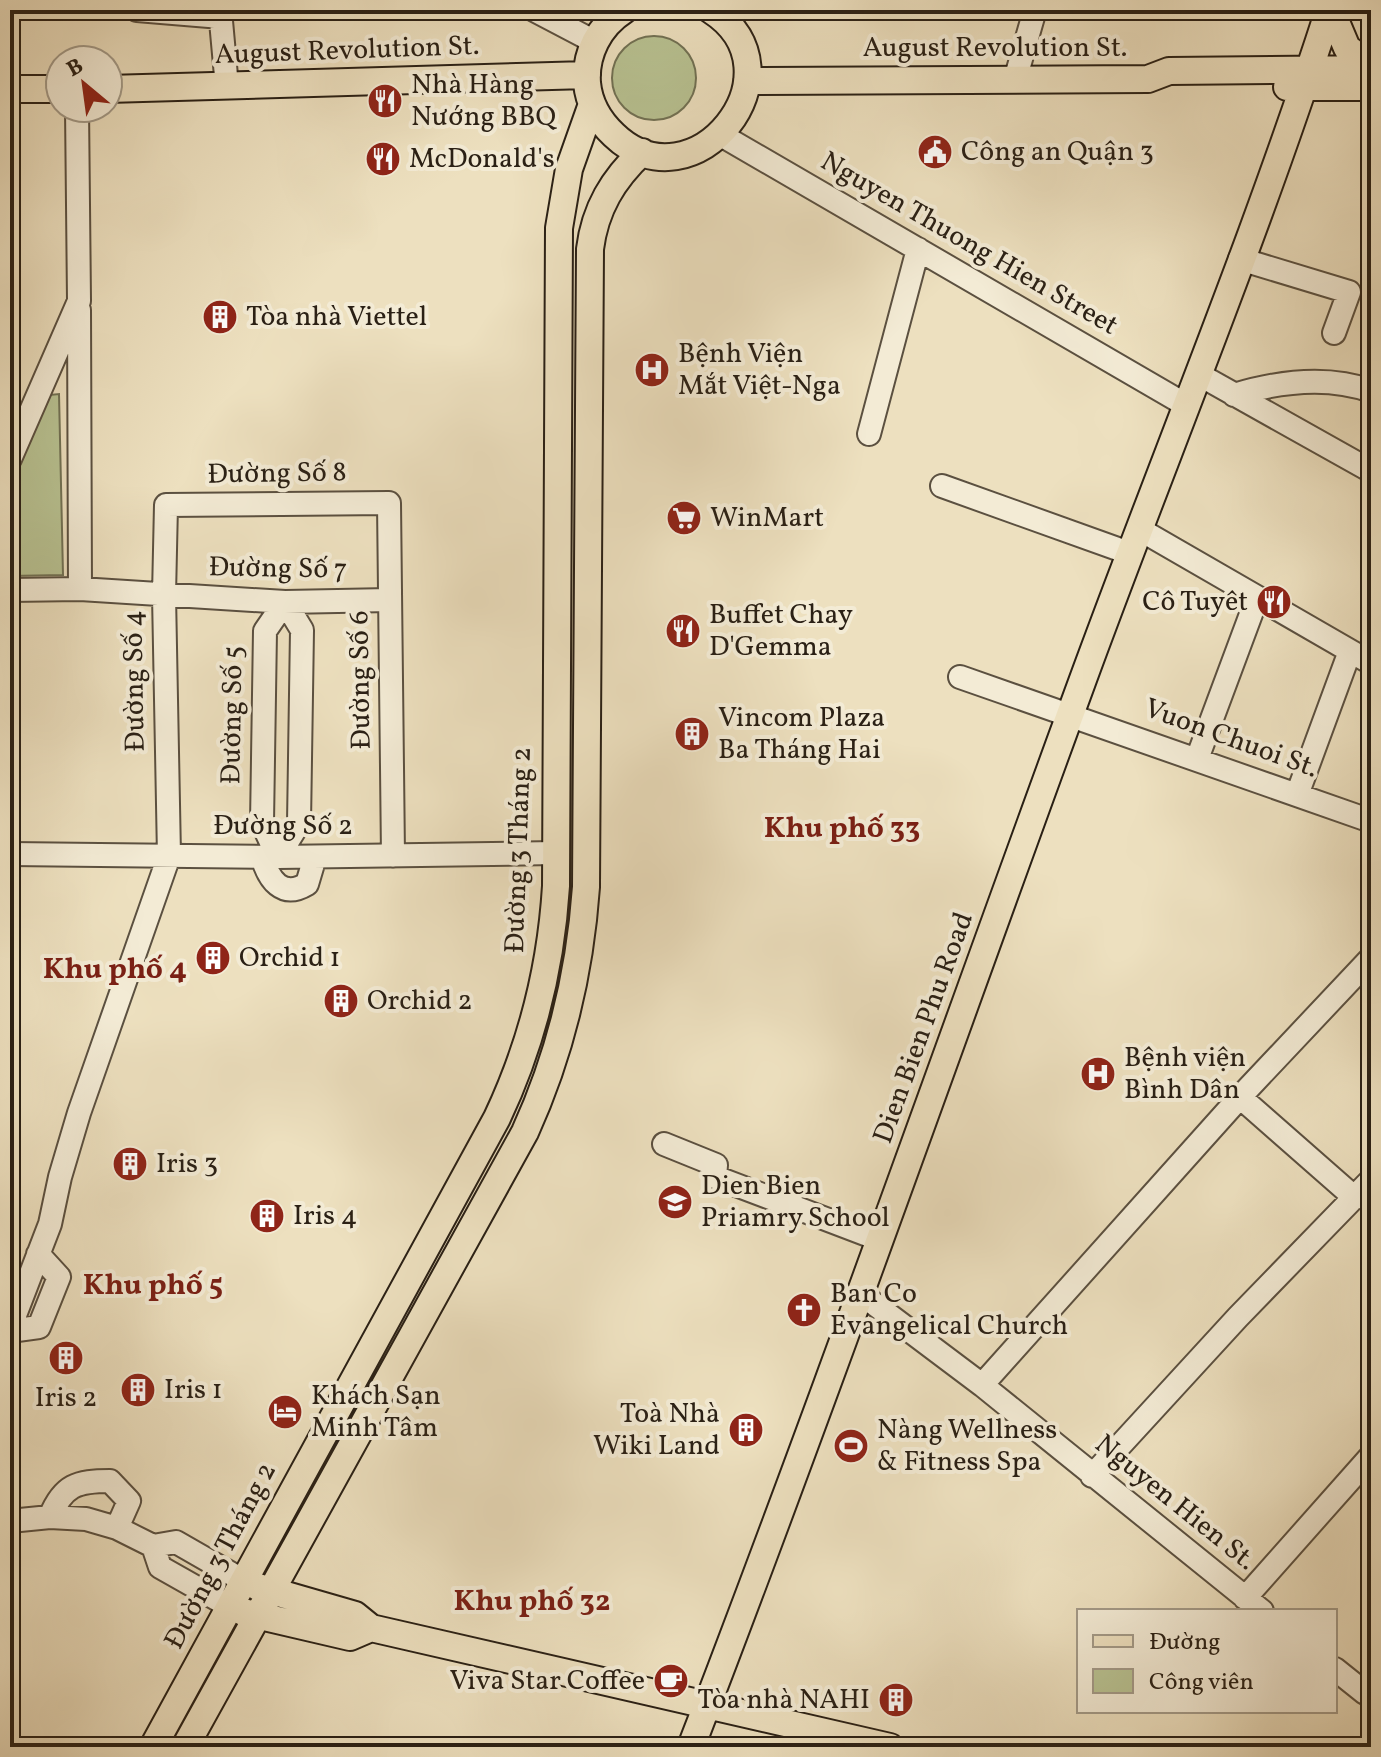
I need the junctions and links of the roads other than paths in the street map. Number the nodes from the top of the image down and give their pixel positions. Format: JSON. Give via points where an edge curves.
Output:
{"nodes":[{"id":1,"x":137,"y":10,"type":"edge"},
{"id":2,"x":534,"y":10,"type":"edge"},
{"id":3,"x":1035,"y":10,"type":"edge"},
{"id":4,"x":1330,"y":10,"type":"edge"},
{"id":5,"x":716,"y":11,"type":"edge"},
{"id":6,"x":618,"y":12,"type":"edge"},
{"id":7,"x":220,"y":14,"type":"edge"},
{"id":8,"x":595,"y":42,"type":"junction"},
{"id":9,"x":1371,"y":67,"type":"edge"},
{"id":10,"x":587,"y":75,"type":"junction"},
{"id":11,"x":1307,"y":78,"type":"junction"},
{"id":12,"x":1015,"y":80,"type":"junction"},
{"id":13,"x":747,"y":81,"type":"junction"},
{"id":14,"x":227,"y":87,"type":"junction"},
{"id":15,"x":1371,"y":87,"type":"edge"},
{"id":16,"x":124,"y":89,"type":"edge"},
{"id":17,"x":44,"y":90,"type":"edge"},
{"id":18,"x":11,"y":91,"type":"edge"},
{"id":19,"x":592,"y":104,"type":"junction"},
{"id":20,"x":77,"y":124,"type":"edge"},
{"id":21,"x":721,"y":135,"type":"junction"},
{"id":22,"x":642,"y":152,"type":"junction"},
{"id":23,"x":918,"y":249,"type":"junction"},
{"id":24,"x":1240,"y":259,"type":"junction"},
{"id":25,"x":79,"y":301,"type":"junction"},
{"id":26,"x":1334,"y":333,"type":"dead end"},
{"id":27,"x":1198,"y":374,"type":"junction"},
{"id":28,"x":1371,"y":391,"type":"edge"},
{"id":29,"x":1234,"y":395,"type":"junction"},
{"id":30,"x":1186,"y":405,"type":"junction"},
{"id":31,"x":869,"y":434,"type":"dead end"},
{"id":32,"x":10,"y":459,"type":"edge"},
{"id":33,"x":1371,"y":471,"type":"edge"},
{"id":34,"x":942,"y":486,"type":"dead end"},
{"id":35,"x":389,"y":503,"type":"joint"},
{"id":36,"x":166,"y":505,"type":"joint"},
{"id":37,"x":1139,"y":529,"type":"junction"},
{"id":38,"x":1129,"y":553,"type":"junction"},
{"id":39,"x":80,"y":589,"type":"junction"},
{"id":40,"x":10,"y":590,"type":"edge"},
{"id":41,"x":164,"y":595,"type":"junction"},
{"id":42,"x":1257,"y":598,"type":"junction"},
{"id":43,"x":390,"y":600,"type":"junction"},
{"id":44,"x":285,"y":602,"type":"junction"},
{"id":45,"x":1350,"y":651,"type":"junction"},
{"id":46,"x":1371,"y":663,"type":"edge"},
{"id":47,"x":960,"y":677,"type":"dead end"},
{"id":48,"x":1071,"y":714,"type":"junction"},
{"id":49,"x":1197,"y":759,"type":"junction"},
{"id":50,"x":1297,"y":795,"type":"junction"},
{"id":51,"x":1371,"y":821,"type":"edge"},
{"id":52,"x":556,"y":853,"type":"junction"},
{"id":53,"x":169,"y":856,"type":"junction"},
{"id":54,"x":393,"y":856,"type":"junction"},
{"id":55,"x":11,"y":857,"type":"edge"},
{"id":56,"x":270,"y":857,"type":"junction"},
{"id":57,"x":315,"y":857,"type":"junction"},
{"id":58,"x":1371,"y":958,"type":"edge"},
{"id":59,"x":1240,"y":1097,"type":"junction"},
{"id":60,"x":664,"y":1144,"type":"dead end"},
{"id":61,"x":1371,"y":1180,"type":"edge"},
{"id":62,"x":1355,"y":1198,"type":"junction"},
{"id":63,"x":881,"y":1240,"type":"junction"},
{"id":64,"x":861,"y":1294,"type":"junction"},
{"id":65,"x":10,"y":1329,"type":"edge"},
{"id":66,"x":982,"y":1385,"type":"junction"},
{"id":67,"x":1371,"y":1456,"type":"edge"},
{"id":68,"x":1092,"y":1476,"type":"junction"},
{"id":69,"x":50,"y":1517,"type":"junction"},
{"id":70,"x":10,"y":1521,"type":"edge"},
{"id":71,"x":117,"y":1528,"type":"junction"},
{"id":72,"x":153,"y":1546,"type":"junction"},
{"id":73,"x":295,"y":1550,"type":"junction"},
{"id":74,"x":244,"y":1581,"type":"junction"},
{"id":75,"x":271,"y":1594,"type":"junction"},
{"id":76,"x":1254,"y":1604,"type":"edge"},
{"id":77,"x":229,"y":1606,"type":"junction"},
{"id":78,"x":323,"y":1606,"type":"junction"},
{"id":79,"x":258,"y":1618,"type":"junction"},
{"id":80,"x":371,"y":1628,"type":"junction"},
{"id":81,"x":1337,"y":1670,"type":"edge"},
{"id":82,"x":1368,"y":1690,"type":"edge"},
{"id":83,"x":707,"y":1706,"type":"junction"},
{"id":84,"x":153,"y":1747,"type":"edge"},
{"id":85,"x":185,"y":1747,"type":"edge"},
{"id":86,"x":691,"y":1747,"type":"edge"},
{"id":87,"x":890,"y":1747,"type":"edge"}],
"edges":[{"from":1,"to":7,"type":"street"},
{"from":2,"to":8,"type":"street"},
{"from":3,"to":12,"type":"street"},
{"from":4,"to":9,"type":"main road","via":[[1347,48]]},
{"from":4,"to":11,"type":"main road"},
{"from":5,"to":13,"type":"main road","via":[[738,40]]},
{"from":6,"to":8,"type":"main road"},
{"from":7,"to":14,"type":"street"},
{"from":8,"to":10,"type":"main road"},
{"from":9,"to":11,"type":"main road","name":"August Revolution St."},
{"from":10,"to":14,"type":"main road","name":"August Revolution St."},
{"from":10,"to":19,"type":"main road"},
{"from":11,"to":12,"type":"main road","name":"August Revolution St.","via":[[1169,89],[1148,79]]},
{"from":11,"to":15,"type":"main road","name":"August Revolution St."},
{"from":11,"to":24,"type":"main road"},
{"from":12,"to":13,"type":"main road","name":"August Revolution St."},
{"from":13,"to":21,"type":"main road","via":[[739,111]]},
{"from":14,"to":16,"type":"main road","name":"August Revolution St."},
{"from":17,"to":18,"type":"main road"},
{"from":19,"to":22,"type":"main road","via":[[603,125]]},
{"from":19,"to":52,"type":"main road","name":"Đường 3 Tháng 2","via":[[569,169],[559,228]]},
{"from":20,"to":25,"type":"street"},
{"from":21,"to":22,"type":"main road","via":[[684,154]]},
{"from":21,"to":23,"type":"street","name":"Nguyen Thuong Hien Street"},
{"from":22,"to":73,"type":"main road","via":[[605,197],[590,249],[586,887],[569,1013],[525,1132]]},
{"from":23,"to":30,"type":"street","name":"Nguyen Thuong Hien Street"},
{"from":23,"to":31,"type":"street"},
{"from":24,"to":26,"type":"street","via":[[1349,292]]},
{"from":24,"to":27,"type":"main road","name":"Dien Bien Phu Road"},
{"from":25,"to":32,"type":"street"},
{"from":25,"to":39,"type":"street"},
{"from":27,"to":29,"type":"street"},
{"from":27,"to":30,"type":"main road","name":"Dien Bien Phu Road"},
{"from":28,"to":29,"type":"street","via":[[1298,383]]},
{"from":29,"to":33,"type":"street"},
{"from":30,"to":37,"type":"main road","name":"Dien Bien Phu Road"},
{"from":34,"to":38,"type":"street"},
{"from":35,"to":36,"type":"street","name":"Đường Số 8"},
{"from":35,"to":43,"type":"street","name":"Đường Số 6"},
{"from":36,"to":41,"type":"street","name":"Đường Số 4"},
{"from":37,"to":38,"type":"main road","name":"Dien Bien Phu Road"},
{"from":37,"to":42,"type":"street"},
{"from":38,"to":48,"type":"main road","name":"Dien Bien Phu Road"},
{"from":39,"to":40,"type":"street","name":"Đường Số 7"},
{"from":39,"to":41,"type":"street","name":"Đường Số 7"},
{"from":41,"to":44,"type":"street","name":"Đường Số 7"},
{"from":41,"to":53,"type":"street","name":"Đường Số 4"},
{"from":42,"to":45,"type":"street"},
{"from":42,"to":49,"type":"street"},
{"from":43,"to":44,"type":"street","name":"Đường Số 7"},
{"from":43,"to":54,"type":"street","name":"Đường Số 6"},
{"from":44,"to":56,"type":"street","name":"Đường Số 5","via":[[265,631],[262,823]]},
{"from":44,"to":56,"type":"street","via":[[302,630],[299,823]]},
{"from":45,"to":46,"type":"street"},
{"from":45,"to":50,"type":"street"},
{"from":47,"to":48,"type":"street","name":"Vuon Chuoi St."},
{"from":48,"to":49,"type":"street","name":"Vuon Chuoi St."},
{"from":48,"to":63,"type":"main road","name":"Dien Bien Phu Road"},
{"from":49,"to":50,"type":"street","name":"Vuon Chuoi St."},
{"from":50,"to":51,"type":"street","name":"Vuon Chuoi St."},
{"from":52,"to":54,"type":"street","name":"Đường Số 2"},
{"from":52,"to":74,"type":"main road","name":"Đường 3 Tháng 2","via":[[545,976],[510,1091]]},
{"from":53,"to":55,"type":"street","name":"Đường Số 2"},
{"from":53,"to":56,"type":"street","name":"Đường Số 2"},
{"from":53,"to":65,"type":"street","via":[[79,1113],[50,1224]]},
{"from":54,"to":57,"type":"street","name":"Đường Số 2"},
{"from":56,"to":57,"type":"street","name":"Đường Số 2"},
{"from":56,"to":57,"type":"street","name":"Đường Số 5","via":[[271,879],[288,890],[307,884]]},
{"from":58,"to":59,"type":"street"},
{"from":59,"to":62,"type":"street"},
{"from":59,"to":66,"type":"street"},
{"from":60,"to":63,"type":"street","via":[[716,1165],[715,1177]]},
{"from":61,"to":62,"type":"street"},
{"from":62,"to":68,"type":"street"},
{"from":63,"to":64,"type":"main road","name":"Dien Bien Phu Road"},
{"from":64,"to":66,"type":"street","name":"Nguyen Hien St."},
{"from":64,"to":83,"type":"main road","name":"Dien Bien Phu Road"},
{"from":66,"to":68,"type":"street","name":"Nguyen Hien St."},
{"from":67,"to":76,"type":"street"},
{"from":68,"to":76,"type":"street","name":"Nguyen Hien St."},
{"from":69,"to":70,"type":"street"},
{"from":69,"to":71,"type":"street"},
{"from":69,"to":71,"type":"street","via":[[59,1494],[85,1481],[110,1481],[129,1501]]},
{"from":71,"to":72,"type":"street"},
{"from":72,"to":74,"type":"street","via":[[176,1542]]},
{"from":72,"to":77,"type":"street","via":[[160,1567]]},
{"from":73,"to":75,"type":"main road"},
{"from":73,"to":78,"type":"main road","via":[[302,1578]]},
{"from":74,"to":75,"type":"main road"},
{"from":74,"to":77,"type":"main road","name":"Đường 3 Tháng 2"},
{"from":75,"to":78,"type":"main road"},
{"from":75,"to":79,"type":"main road"},
{"from":77,"to":79,"type":"main road"},
{"from":77,"to":84,"type":"main road","name":"Đường 3 Tháng 2"},
{"from":78,"to":80,"type":"main road","via":[[355,1615]]},
{"from":79,"to":80,"type":"main road","via":[[350,1637]]},
{"from":79,"to":85,"type":"main road"},
{"from":80,"to":83,"type":"main road"},
{"from":81,"to":82,"type":"street"},
{"from":83,"to":86,"type":"main road","name":"Dien Bien Phu Road"},
{"from":83,"to":87,"type":"main road"}]}
